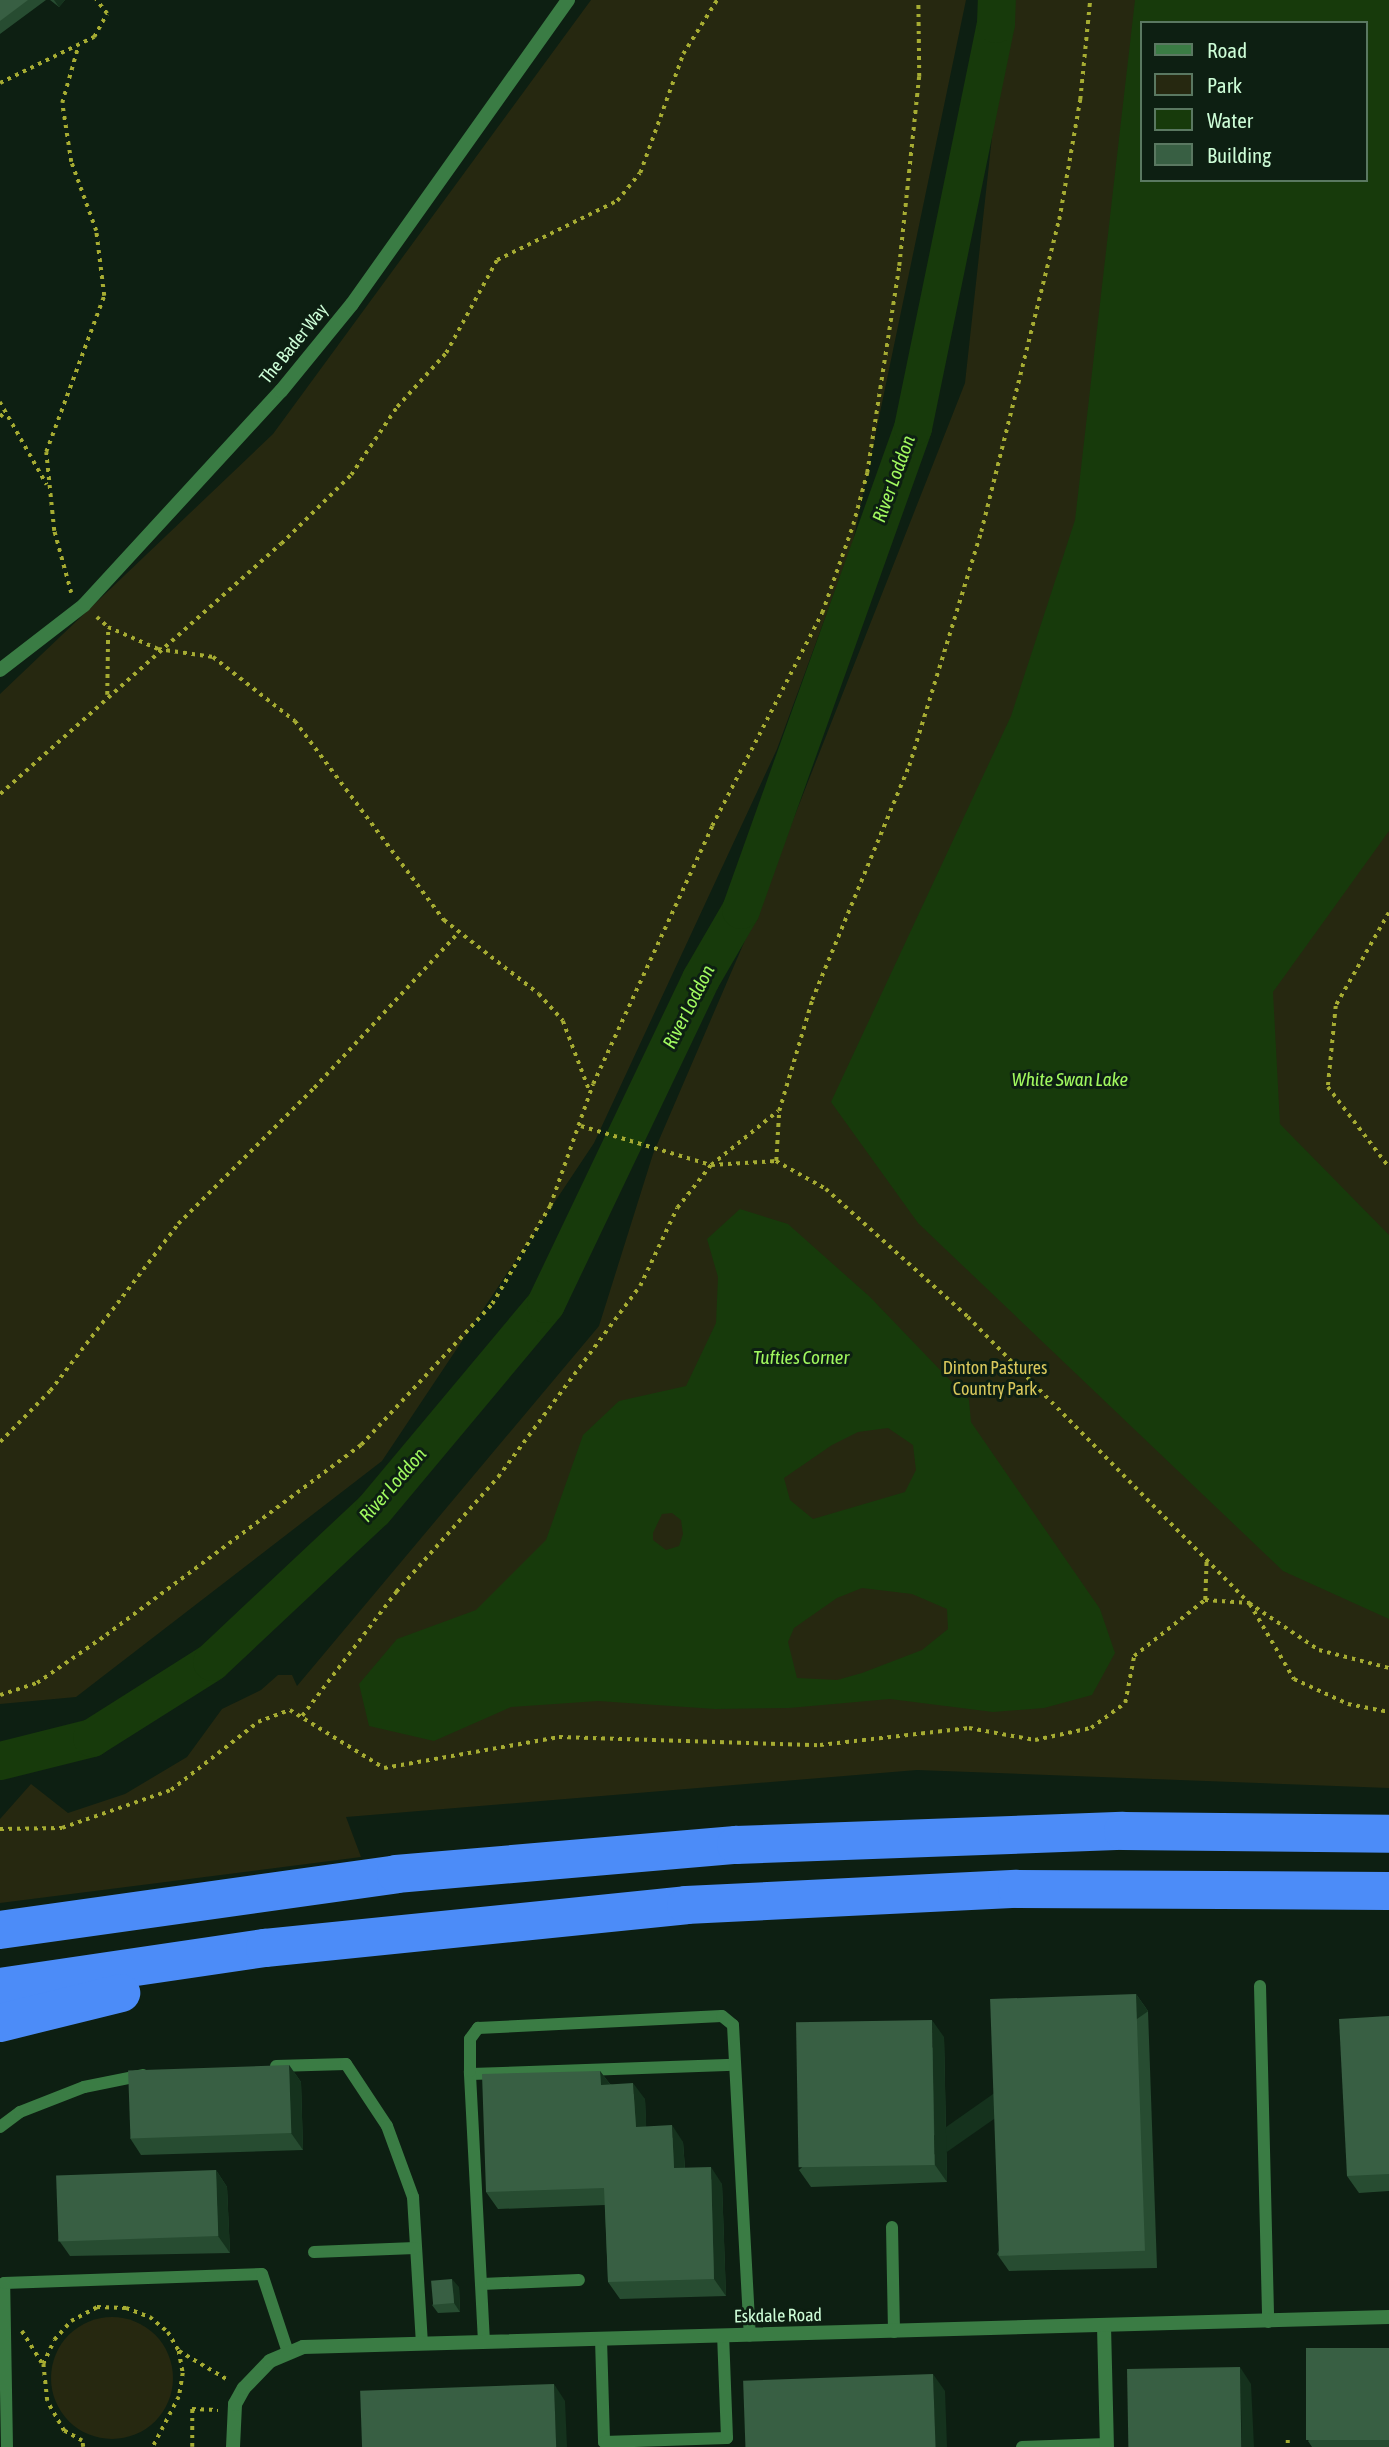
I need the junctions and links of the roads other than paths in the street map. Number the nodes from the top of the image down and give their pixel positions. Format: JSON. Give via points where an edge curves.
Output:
{"nodes":[{"id":1,"x":568,"y":0,"type":"edge"},
{"id":2,"x":0,"y":670,"type":"edge"},
{"id":3,"x":1389,"y":1834,"type":"edge"},
{"id":4,"x":1389,"y":1891,"type":"edge"},
{"id":5,"x":470,"y":1925,"type":"junction"},
{"id":6,"x":0,"y":1930,"type":"edge"},
{"id":7,"x":1260,"y":1986,"type":"dead end"},
{"id":8,"x":0,"y":1987,"type":"edge"},
{"id":9,"x":0,"y":2023,"type":"edge"},
{"id":10,"x":734,"y":2066,"type":"junction"},
{"id":11,"x":256,"y":2067,"type":"edge"},
{"id":12,"x":161,"y":2071,"type":"edge"},
{"id":13,"x":471,"y":2074,"type":"junction"},
{"id":14,"x":0,"y":2127,"type":"edge"},
{"id":15,"x":892,"y":2227,"type":"dead end"},
{"id":16,"x":415,"y":2248,"type":"junction"},
{"id":17,"x":314,"y":2252,"type":"dead end"},
{"id":18,"x":579,"y":2280,"type":"dead end"},
{"id":19,"x":482,"y":2284,"type":"junction"},
{"id":20,"x":1389,"y":2317,"type":"edge"},
{"id":21,"x":1268,"y":2322,"type":"junction"},
{"id":22,"x":1104,"y":2326,"type":"junction"},
{"id":23,"x":894,"y":2332,"type":"junction"},
{"id":24,"x":723,"y":2336,"type":"junction"},
{"id":25,"x":750,"y":2336,"type":"junction"},
{"id":26,"x":601,"y":2339,"type":"junction"},
{"id":27,"x":484,"y":2342,"type":"junction"},
{"id":28,"x":422,"y":2344,"type":"junction"},
{"id":29,"x":288,"y":2351,"type":"junction"},
{"id":30,"x":3,"y":2372,"type":"edge"},
{"id":31,"x":1107,"y":2446,"type":"edge"},
{"id":32,"x":7,"y":2447,"type":"edge"},
{"id":33,"x":233,"y":2447,"type":"edge"},
{"id":34,"x":1022,"y":2447,"type":"edge"}],
"edges":[{"from":1,"to":2,"type":"street","name":"The Bader Way","via":[[352,304],[202,481],[84,605]]},
{"from":3,"to":6,"type":"highway","via":[[1123,1830],[736,1845],[396,1874]]},
{"from":4,"to":5,"type":"highway","via":[[1199,1887],[922,1892],[686,1905]]},
{"from":5,"to":8,"type":"highway","via":[[181,1959]]},
{"from":5,"to":9,"type":"highway","via":[[101,1996]]},
{"from":7,"to":21,"type":"lane"},
{"from":10,"to":13,"type":"lane"},
{"from":10,"to":13,"type":"lane","via":[[733,2025],[722,2017],[478,2028],[470,2039]]},
{"from":10,"to":25,"type":"lane"},
{"from":11,"to":16,"type":"lane","via":[[346,2064],[391,2138],[412,2197]]},
{"from":12,"to":14,"type":"lane","via":[[84,2087],[20,2112]]},
{"from":13,"to":19,"type":"lane"},
{"from":15,"to":23,"type":"lane"},
{"from":16,"to":17,"type":"lane"},
{"from":16,"to":28,"type":"lane"},
{"from":18,"to":19,"type":"lane"},
{"from":19,"to":27,"type":"lane"},
{"from":20,"to":21,"type":"street","name":"Eskdale Road"},
{"from":21,"to":22,"type":"street","name":"Eskdale Road"},
{"from":22,"to":23,"type":"street","name":"Eskdale Road"},
{"from":22,"to":31,"type":"street"},
{"from":23,"to":25,"type":"street","name":"Eskdale Road"},
{"from":24,"to":25,"type":"street","name":"Eskdale Road"},
{"from":24,"to":26,"type":"street","name":"Eskdale Road"},
{"from":24,"to":26,"type":"lane","via":[[727,2438],[604,2442]]},
{"from":26,"to":27,"type":"street","name":"Eskdale Road"},
{"from":27,"to":28,"type":"street","name":"Eskdale Road"},
{"from":28,"to":29,"type":"street","name":"Eskdale Road"},
{"from":29,"to":30,"type":"lane","via":[[262,2274],[4,2283]]},
{"from":29,"to":33,"type":"street","name":"Eskdale Road","via":[[270,2361],[244,2388],[235,2404]]},
{"from":30,"to":32,"type":"lane"},
{"from":31,"to":34,"type":"lane"}]}
